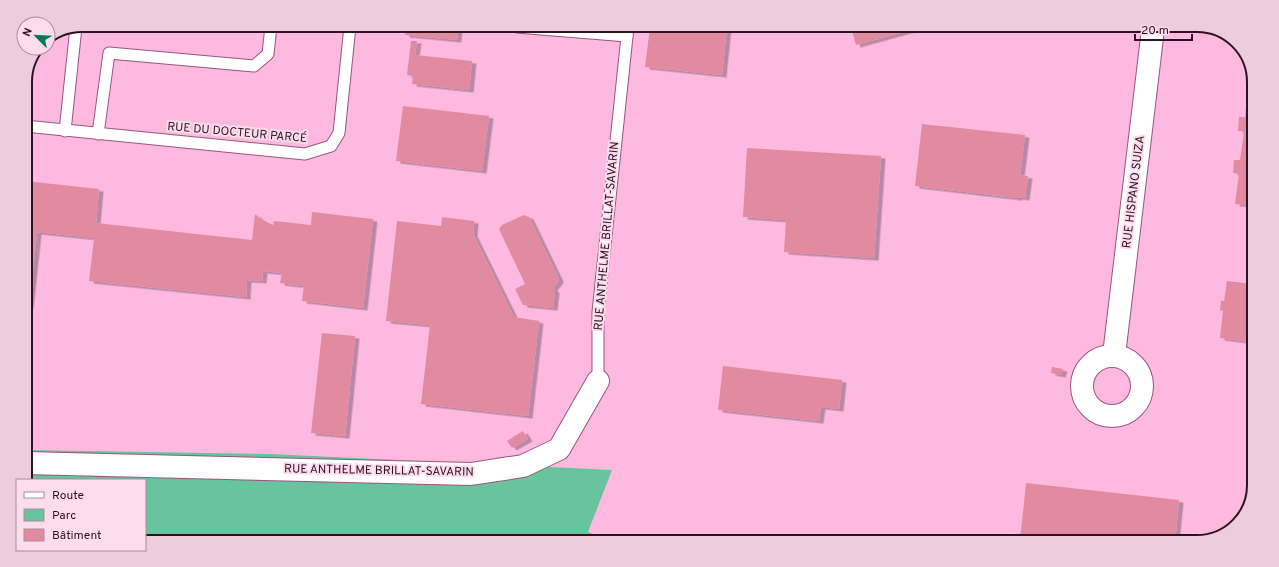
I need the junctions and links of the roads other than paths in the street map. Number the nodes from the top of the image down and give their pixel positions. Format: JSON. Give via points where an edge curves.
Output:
{"nodes":[{"id":1,"x":270,"y":32,"type":"edge"},
{"id":2,"x":349,"y":32,"type":"edge"},
{"id":3,"x":628,"y":32,"type":"edge"},
{"id":4,"x":1153,"y":32,"type":"edge"},
{"id":5,"x":76,"y":33,"type":"edge"},
{"id":6,"x":32,"y":127,"type":"edge"},
{"id":7,"x":65,"y":131,"type":"junction"},
{"id":8,"x":98,"y":134,"type":"junction"},
{"id":9,"x":1114,"y":355,"type":"dead end"},
{"id":10,"x":598,"y":381,"type":"joint"},
{"id":11,"x":32,"y":463,"type":"edge"}],
"edges":[{"from":1,"to":8,"type":"lane","via":[[268,54],[254,66],[109,53]]},
{"from":2,"to":8,"type":"lane","name":"RUE DU DOCTEUR PARCÉ","via":[[339,133],[332,146],[305,154]]},
{"from":3,"to":10,"type":"lane","name":"RUE ANTHELME BRILLAT-SAVARIN","via":[[598,312]]},
{"from":4,"to":9,"type":"street","name":"RUE HISPANO SUIZA"},
{"from":5,"to":7,"type":"lane"},
{"from":6,"to":7,"type":"lane","name":"RUE DU DOCTEUR PARCÉ"},
{"from":7,"to":8,"type":"lane","name":"RUE DU DOCTEUR PARCÉ"},
{"from":10,"to":11,"type":"street","name":"RUE ANTHELME BRILLAT-SAVARIN","via":[[559,449],[523,466],[471,474]]}]}
